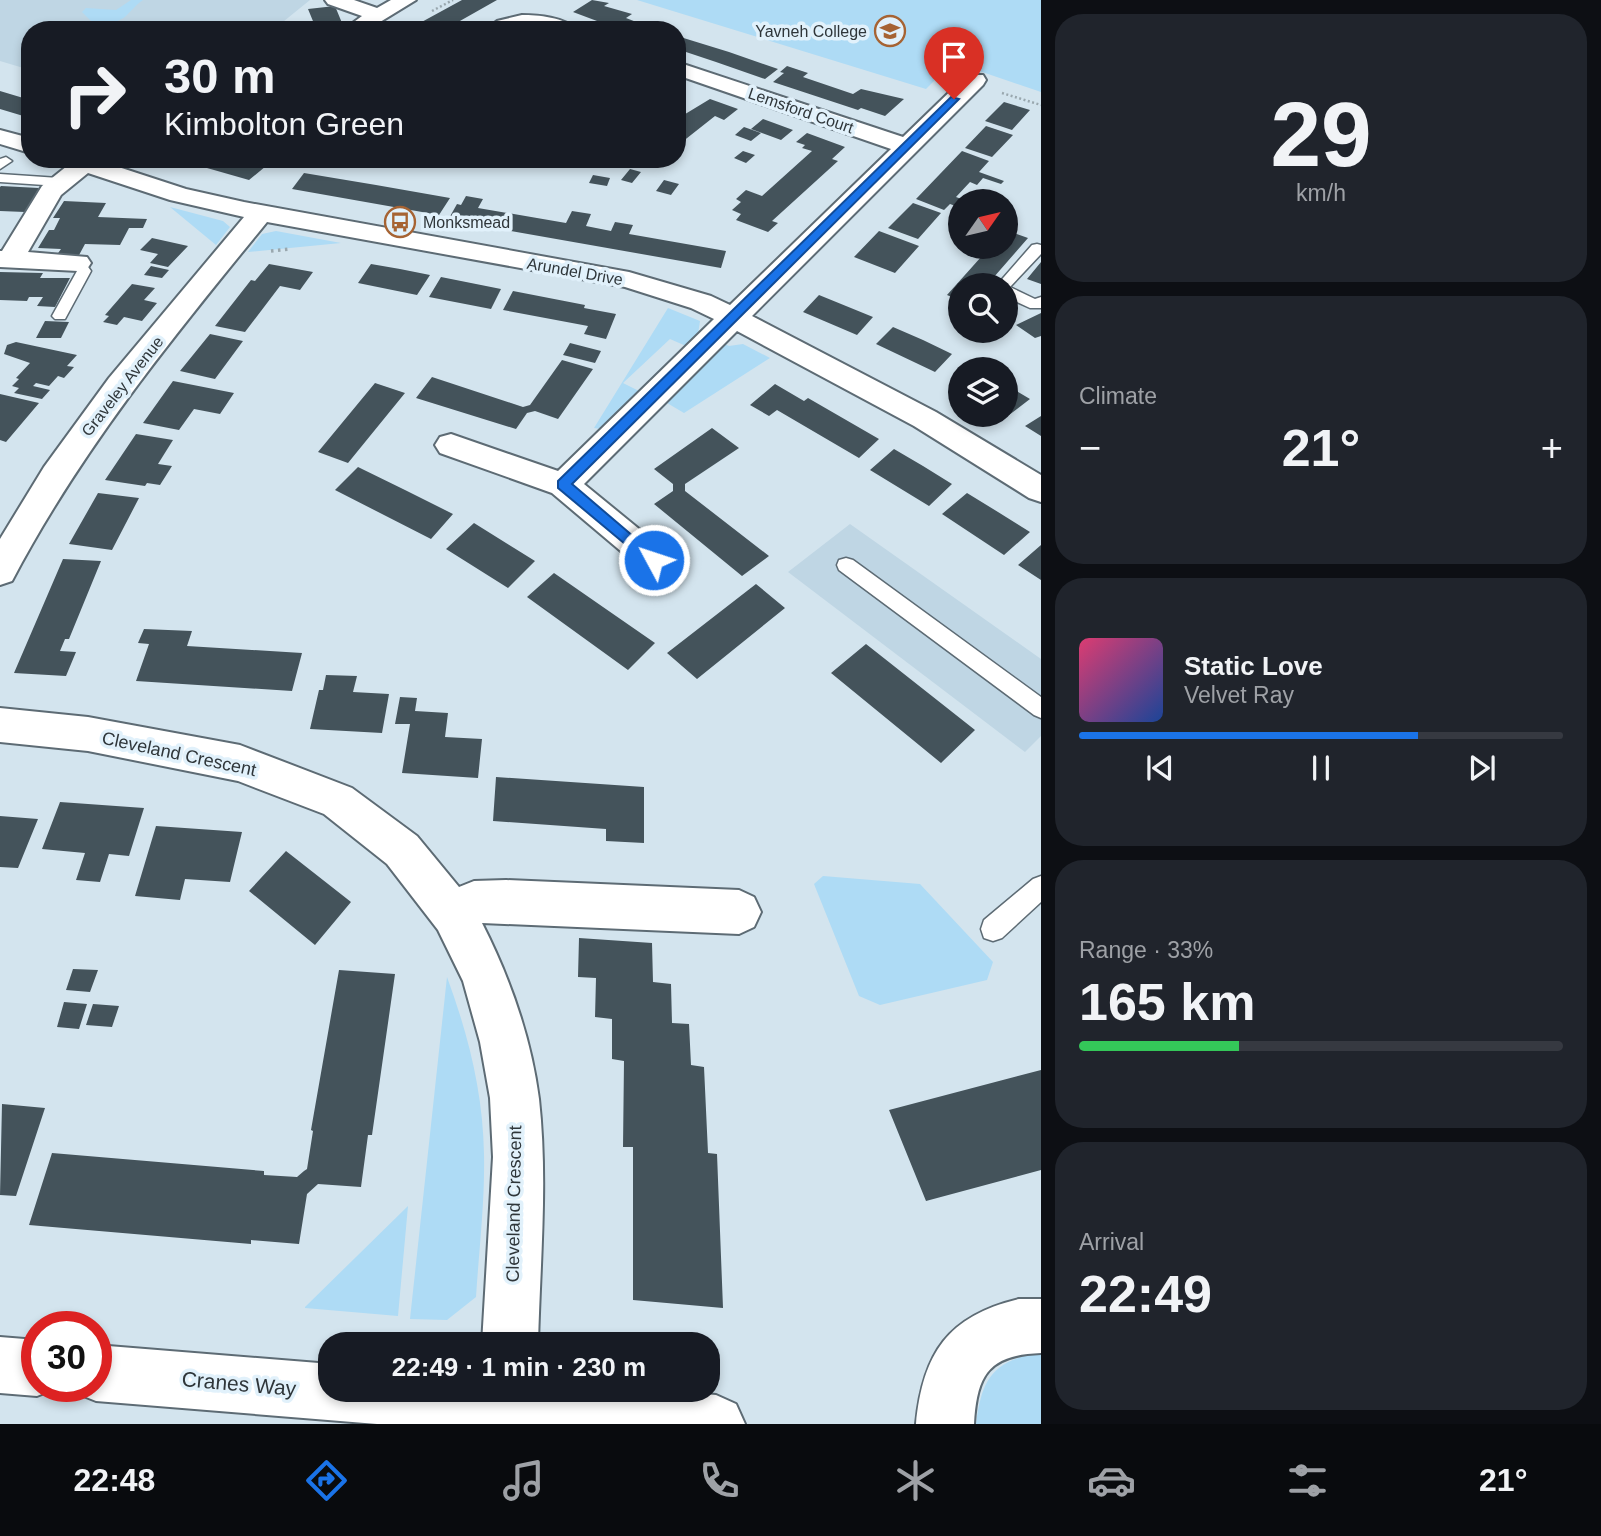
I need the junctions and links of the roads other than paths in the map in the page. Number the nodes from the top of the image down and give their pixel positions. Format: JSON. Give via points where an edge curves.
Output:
{"nodes":[{"id":1,"x":335,"y":0,"type":"edge"},
{"id":2,"x":406,"y":0,"type":"edge"},
{"id":3,"x":523,"y":10,"type":"edge"},
{"id":4,"x":378,"y":15,"type":"junction"},
{"id":5,"x":367,"y":21,"type":"edge"},
{"id":6,"x":540,"y":21,"type":"edge"},
{"id":7,"x":686,"y":77,"type":"edge"},
{"id":8,"x":972,"y":82,"type":"road end"},
{"id":9,"x":0,"y":137,"type":"edge"},
{"id":10,"x":21,"y":143,"type":"edge"},
{"id":11,"x":906,"y":146,"type":"junction"},
{"id":12,"x":71,"y":169,"type":"edge"},
{"id":13,"x":0,"y":178,"type":"edge"},
{"id":14,"x":261,"y":213,"type":"junction"},
{"id":15,"x":1041,"y":250,"type":"edge"},
{"id":16,"x":6,"y":259,"type":"edge"},
{"id":17,"x":78,"y":263,"type":"joint"},
{"id":18,"x":1015,"y":273,"type":"edge"},
{"id":19,"x":1018,"y":297,"type":"edge"},
{"id":20,"x":1041,"y":302,"type":"edge"},
{"id":21,"x":60,"y":316,"type":"dead end"},
{"id":22,"x":732,"y":317,"type":"junction"},
{"id":23,"x":451,"y":446,"type":"dead end"},
{"id":24,"x":563,"y":485,"type":"junction"},
{"id":25,"x":1041,"y":490,"type":"edge"},
{"id":26,"x":654,"y":560,"type":"dead end"},
{"id":27,"x":846,"y":565,"type":"dead end"},
{"id":28,"x":0,"y":571,"type":"edge"},
{"id":29,"x":1041,"y":709,"type":"edge"},
{"id":30,"x":0,"y":725,"type":"edge"},
{"id":31,"x":1041,"y":887,"type":"edge"},
{"id":32,"x":739,"y":912,"type":"dead end"},
{"id":33,"x":454,"y":915,"type":"junction"},
{"id":34,"x":993,"y":929,"type":"dead end"},
{"id":35,"x":1041,"y":1326,"type":"edge"},
{"id":36,"x":511,"y":1332,"type":"edge"},
{"id":37,"x":0,"y":1365,"type":"edge"},
{"id":38,"x":21,"y":1367,"type":"edge"},
{"id":39,"x":112,"y":1374,"type":"edge"},
{"id":40,"x":482,"y":1405,"type":"edge"},
{"id":41,"x":716,"y":1424,"type":"edge"},
{"id":42,"x":945,"y":1424,"type":"edge"}],
"edges":[{"from":1,"to":4,"type":"street"},
{"from":2,"to":4,"type":"street"},
{"from":3,"to":6,"type":"street"},
{"from":4,"to":5,"type":"street"},
{"from":7,"to":11,"type":"street","name":"Lemsford Court"},
{"from":8,"to":11,"type":"street"},
{"from":9,"to":10,"type":"street"},
{"from":11,"to":22,"type":"street"},
{"from":12,"to":13,"type":"lane"},
{"from":12,"to":14,"type":"street","name":"Arundel Drive"},
{"from":12,"to":16,"type":"street"},
{"from":14,"to":22,"type":"street","name":"Arundel Drive","via":[[629,281],[702,302]]},
{"from":14,"to":28,"type":"street","name":"Graveley Avenue","via":[[110,397],[59,471]]},
{"from":15,"to":18,"type":"lane","via":[[1037,248]]},
{"from":16,"to":17,"type":"street"},
{"from":17,"to":21,"type":"lane","via":[[84,271]]},
{"from":19,"to":20,"type":"lane","via":[[1035,305]]},
{"from":22,"to":24,"type":"street"},
{"from":22,"to":25,"type":"street","name":"Arundel Drive","via":[[925,419]]},
{"from":23,"to":24,"type":"street"},
{"from":24,"to":26,"type":"street"},
{"from":27,"to":29,"type":"lane"},
{"from":30,"to":33,"type":"street","name":"Cleveland Crescent","via":[[88,734],[240,763],[338,801],[402,850]]},
{"from":31,"to":34,"type":"lane"},
{"from":32,"to":33,"type":"street","via":[[506,901],[474,902]]},
{"from":33,"to":36,"type":"street","name":"Cleveland Crescent","via":[[484,975],[504,1042],[514,1098],[518,1157]]},
{"from":35,"to":42,"type":"street","via":[[1007,1327],[979,1341],[958,1367],[946,1403]]},
{"from":37,"to":38,"type":"street"},
{"from":39,"to":40,"type":"street","name":"Cranes Way"},
{"from":40,"to":41,"type":"street","name":"Cranes Way"}]}
